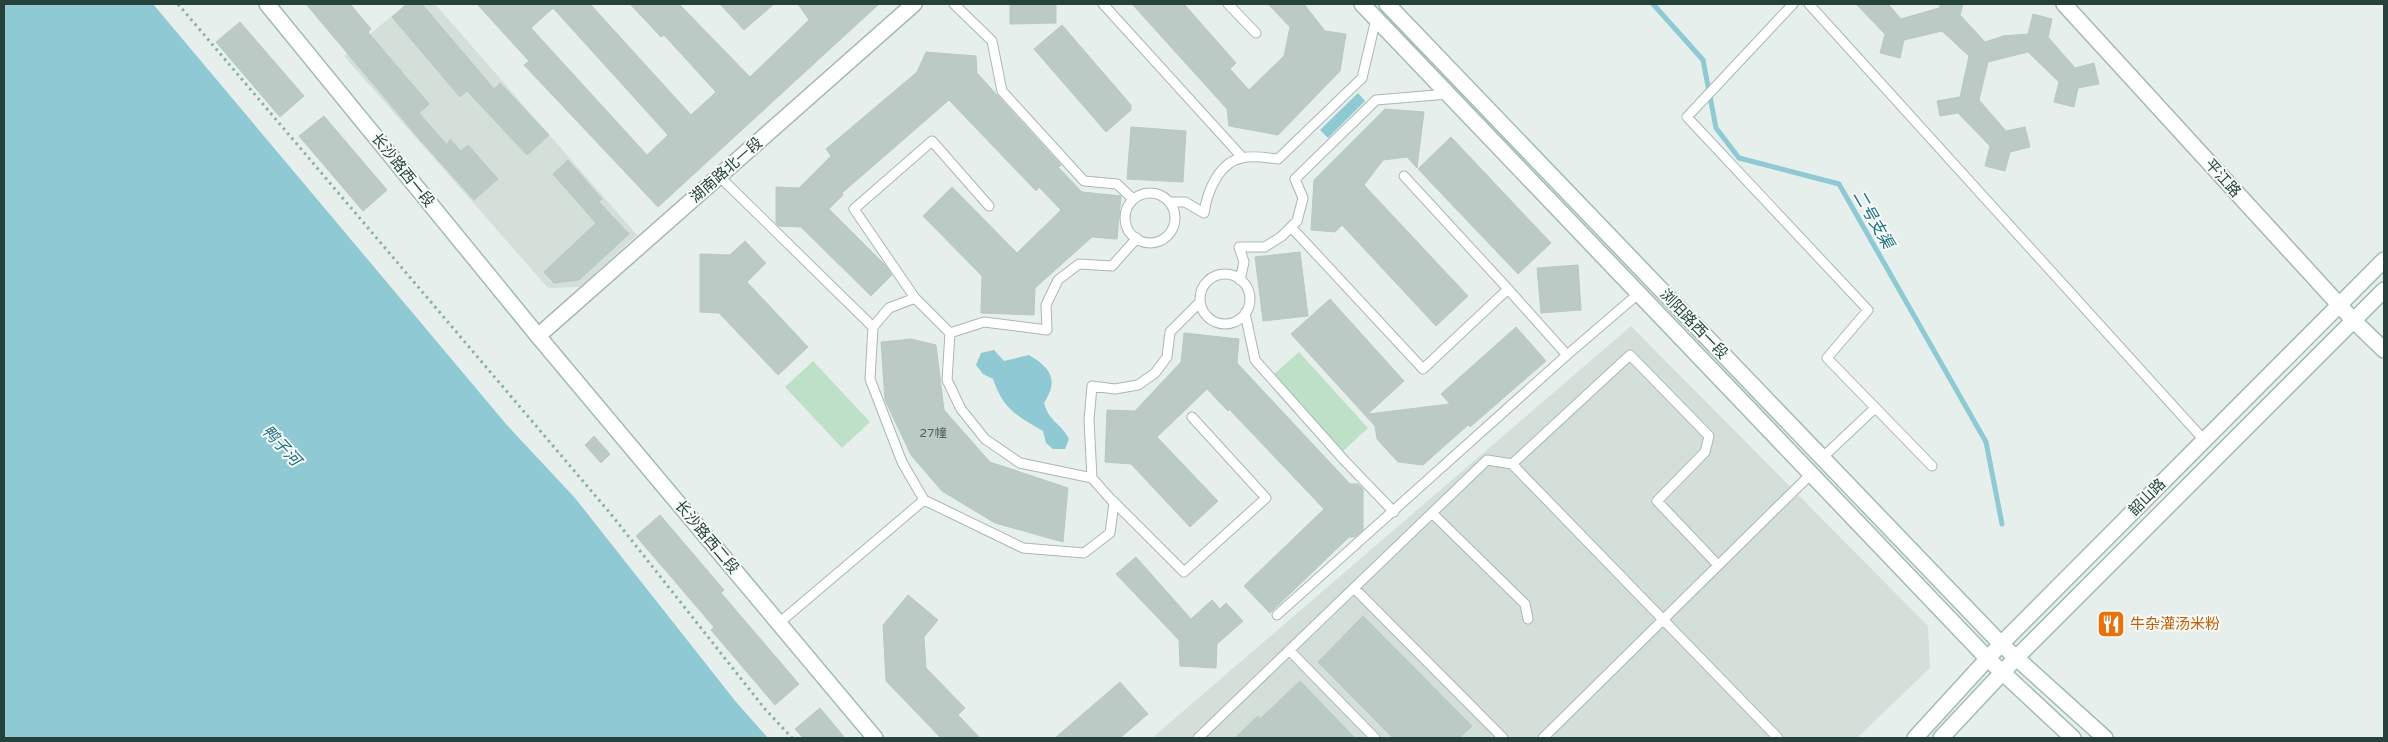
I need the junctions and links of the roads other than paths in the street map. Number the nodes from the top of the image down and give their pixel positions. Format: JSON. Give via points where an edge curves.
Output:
{"nodes":[{"id":1,"x":267,"y":4,"type":"edge"},
{"id":2,"x":914,"y":4,"type":"edge"},
{"id":3,"x":954,"y":4,"type":"edge"},
{"id":4,"x":1103,"y":4,"type":"edge"},
{"id":5,"x":1228,"y":4,"type":"edge"},
{"id":6,"x":1362,"y":4,"type":"edge"},
{"id":7,"x":1387,"y":4,"type":"edge"},
{"id":8,"x":1793,"y":4,"type":"edge"},
{"id":9,"x":1809,"y":4,"type":"edge"},
{"id":10,"x":2064,"y":4,"type":"edge"},
{"id":11,"x":1376,"y":19,"type":"junction"},
{"id":12,"x":1256,"y":33,"type":"dead end"},
{"id":13,"x":1448,"y":94,"type":"junction"},
{"id":14,"x":1242,"y":158,"type":"junction"},
{"id":15,"x":719,"y":176,"type":"junction"},
{"id":16,"x":1404,"y":176,"type":"dead end"},
{"id":17,"x":1133,"y":199,"type":"junction"},
{"id":18,"x":1168,"y":202,"type":"junction"},
{"id":19,"x":989,"y":206,"type":"dead end"},
{"id":20,"x":1291,"y":227,"type":"junction"},
{"id":21,"x":1137,"y":238,"type":"junction"},
{"id":22,"x":2384,"y":260,"type":"edge"},
{"id":23,"x":1240,"y":280,"type":"junction"},
{"id":24,"x":1508,"y":288,"type":"junction"},
{"id":25,"x":2384,"y":290,"type":"edge"},
{"id":26,"x":1638,"y":294,"type":"junction"},
{"id":27,"x":915,"y":298,"type":"junction"},
{"id":28,"x":1200,"y":302,"type":"junction"},
{"id":29,"x":2340,"y":305,"type":"junction"},
{"id":30,"x":1245,"y":313,"type":"junction"},
{"id":31,"x":2353,"y":320,"type":"junction"},
{"id":32,"x":873,"y":327,"type":"junction"},
{"id":33,"x":950,"y":333,"type":"junction"},
{"id":34,"x":538,"y":336,"type":"junction"},
{"id":35,"x":2384,"y":350,"type":"edge"},
{"id":36,"x":1567,"y":355,"type":"junction"},
{"id":37,"x":1875,"y":408,"type":"junction"},
{"id":38,"x":1192,"y":417,"type":"dead end"},
{"id":39,"x":2204,"y":440,"type":"junction"},
{"id":40,"x":1822,"y":458,"type":"junction"},
{"id":41,"x":1512,"y":464,"type":"junction"},
{"id":42,"x":1932,"y":466,"type":"dead end"},
{"id":43,"x":1811,"y":474,"type":"junction"},
{"id":44,"x":1092,"y":478,"type":"junction"},
{"id":45,"x":924,"y":500,"type":"junction"},
{"id":46,"x":1114,"y":503,"type":"junction"},
{"id":47,"x":1394,"y":512,"type":"junction"},
{"id":48,"x":1432,"y":513,"type":"junction"},
{"id":49,"x":1718,"y":566,"type":"junction"},
{"id":50,"x":1354,"y":588,"type":"junction"},
{"id":51,"x":1277,"y":615,"type":"dead end"},
{"id":52,"x":1528,"y":619,"type":"dead end"},
{"id":53,"x":1664,"y":619,"type":"junction"},
{"id":54,"x":779,"y":624,"type":"junction"},
{"id":55,"x":2001,"y":644,"type":"junction"},
{"id":56,"x":1289,"y":650,"type":"junction"},
{"id":57,"x":2016,"y":658,"type":"junction"},
{"id":58,"x":1988,"y":659,"type":"junction"},
{"id":59,"x":2002,"y":674,"type":"junction"},
{"id":60,"x":1916,"y":736,"type":"edge"},
{"id":61,"x":875,"y":738,"type":"edge"},
{"id":62,"x":1198,"y":738,"type":"edge"},
{"id":63,"x":1375,"y":738,"type":"edge"},
{"id":64,"x":1503,"y":738,"type":"edge"},
{"id":65,"x":1543,"y":738,"type":"edge"},
{"id":66,"x":1778,"y":738,"type":"edge"},
{"id":67,"x":1942,"y":738,"type":"edge"},
{"id":68,"x":2073,"y":738,"type":"edge"},
{"id":69,"x":2105,"y":738,"type":"edge"}],
"edges":[{"from":1,"to":34,"type":"street","name":"长沙路西一段"},
{"from":2,"to":15,"type":"street","name":"湖南路北一段"},
{"from":3,"to":17,"type":"lane","via":[[992,41],[1002,91],[1084,181],[1117,184]]},
{"from":4,"to":14,"type":"lane"},
{"from":5,"to":12,"type":"lane"},
{"from":6,"to":11,"type":"street"},
{"from":7,"to":40,"type":"street","name":"浏阳路西一段"},
{"from":8,"to":37,"type":"lane","via":[[1687,117],[1868,310],[1827,358]]},
{"from":9,"to":39,"type":"lane"},
{"from":10,"to":29,"type":"street","name":"平江路"},
{"from":11,"to":13,"type":"street"},
{"from":11,"to":14,"type":"lane","via":[[1362,78],[1278,160]]},
{"from":13,"to":20,"type":"lane","via":[[1376,100],[1295,179],[1303,198]]},
{"from":13,"to":26,"type":"street"},
{"from":14,"to":18,"type":"lane","via":[[1233,161],[1216,178],[1206,196],[1204,213],[1185,202]]},
{"from":15,"to":32,"type":"lane"},
{"from":15,"to":34,"type":"street","name":"湖南路北一段"},
{"from":16,"to":24,"type":"lane"},
{"from":17,"to":18,"type":"lane","via":[[1147,193],[1162,196]]},
{"from":17,"to":21,"type":"lane","via":[[1125,221]]},
{"from":18,"to":21,"type":"lane","via":[[1174,216],[1170,232],[1156,242]]},
{"from":19,"to":27,"type":"lane","via":[[932,141],[854,209]]},
{"from":20,"to":23,"type":"lane","via":[[1265,247],[1239,247],[1244,262]]},
{"from":20,"to":24,"type":"lane","via":[[1423,369]]},
{"from":21,"to":33,"type":"lane","via":[[1112,266],[1080,264],[1058,280],[1046,305],[1047,330],[984,322]]},
{"from":22,"to":29,"type":"street","name":"韶山路"},
{"from":23,"to":28,"type":"lane","via":[[1230,275],[1215,276],[1203,286]]},
{"from":23,"to":30,"type":"lane","via":[[1250,297]]},
{"from":24,"to":36,"type":"lane"},
{"from":25,"to":31,"type":"street","name":"韶山路"},
{"from":26,"to":36,"type":"lane"},
{"from":26,"to":43,"type":"street"},
{"from":27,"to":32,"type":"lane","via":[[889,308]]},
{"from":27,"to":33,"type":"lane"},
{"from":28,"to":30,"type":"lane","via":[[1203,310],[1215,321],[1231,323]]},
{"from":28,"to":44,"type":"lane","via":[[1170,332],[1167,356],[1155,373],[1138,385],[1115,389],[1092,386],[1089,420]]},
{"from":29,"to":31,"type":"street","name":"平江路"},
{"from":29,"to":39,"type":"street","name":"韶山路"},
{"from":30,"to":47,"type":"lane","via":[[1255,360]]},
{"from":31,"to":35,"type":"street","name":"平江路"},
{"from":31,"to":57,"type":"street","name":"韶山路"},
{"from":32,"to":45,"type":"lane","via":[[870,379],[902,462]]},
{"from":33,"to":44,"type":"lane","via":[[947,380],[961,409],[985,439],[1020,463]]},
{"from":34,"to":54,"type":"street","name":"长沙路西二段"},
{"from":36,"to":47,"type":"lane"},
{"from":37,"to":40,"type":"lane"},
{"from":37,"to":42,"type":"lane"},
{"from":38,"to":46,"type":"lane","via":[[1266,498],[1184,572]]},
{"from":39,"to":55,"type":"street","name":"韶山路"},
{"from":40,"to":55,"type":"street","name":"浏阳路西一段"},
{"from":41,"to":48,"type":"lane","via":[[1487,460]]},
{"from":41,"to":49,"type":"lane","via":[[1630,355],[1709,436],[1704,452],[1657,501]]},
{"from":41,"to":53,"type":"lane"},
{"from":43,"to":49,"type":"lane"},
{"from":43,"to":58,"type":"street"},
{"from":44,"to":46,"type":"lane"},
{"from":45,"to":46,"type":"lane","via":[[1023,548],[1084,553],[1110,533]]},
{"from":45,"to":54,"type":"lane"},
{"from":47,"to":51,"type":"lane"},
{"from":48,"to":50,"type":"lane"},
{"from":48,"to":52,"type":"lane","via":[[1525,604]]},
{"from":49,"to":53,"type":"lane"},
{"from":50,"to":56,"type":"lane"},
{"from":50,"to":64,"type":"lane"},
{"from":53,"to":65,"type":"lane"},
{"from":53,"to":66,"type":"lane"},
{"from":54,"to":61,"type":"street","name":"长沙路西二段"},
{"from":55,"to":57,"type":"street","name":"浏阳路西一段"},
{"from":55,"to":58,"type":"street","name":"韶山路"},
{"from":56,"to":62,"type":"lane"},
{"from":56,"to":63,"type":"lane"},
{"from":57,"to":59,"type":"street","name":"韶山路"},
{"from":57,"to":69,"type":"street","name":"浏阳路西一段"},
{"from":58,"to":59,"type":"street"},
{"from":58,"to":60,"type":"street","name":"韶山路"},
{"from":59,"to":67,"type":"street","name":"韶山路"},
{"from":59,"to":68,"type":"street"}]}
